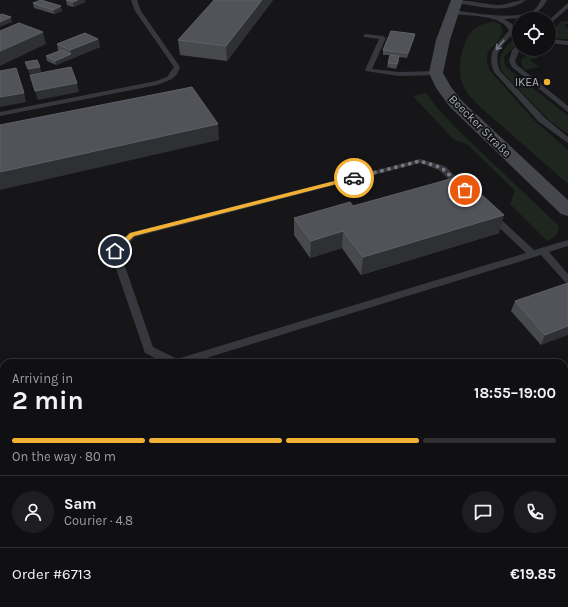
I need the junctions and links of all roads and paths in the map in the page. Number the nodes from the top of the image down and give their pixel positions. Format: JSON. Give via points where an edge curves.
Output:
{"nodes":[{"id":1,"x":134,"y":0,"type":"edge"},
{"id":2,"x":523,"y":0,"type":"edge"},
{"id":3,"x":544,"y":0,"type":"edge"},
{"id":4,"x":456,"y":4,"type":"edge"},
{"id":5,"x":568,"y":5,"type":"edge"},
{"id":6,"x":556,"y":16,"type":"edge"},
{"id":7,"x":498,"y":17,"type":"junction"},
{"id":8,"x":366,"y":36,"type":"dead end"},
{"id":9,"x":556,"y":42,"type":"edge"},
{"id":10,"x":568,"y":43,"type":"edge"},
{"id":11,"x":514,"y":56,"type":"edge"},
{"id":12,"x":436,"y":74,"type":"junction"},
{"id":13,"x":568,"y":110,"type":"edge"},
{"id":14,"x":0,"y":114,"type":"edge"},
{"id":15,"x":568,"y":142,"type":"edge"},
{"id":16,"x":470,"y":195,"type":"edge"},
{"id":17,"x":568,"y":210,"type":"edge"},
{"id":18,"x":487,"y":211,"type":"edge"},
{"id":19,"x":568,"y":243,"type":"edge"},
{"id":20,"x":542,"y":250,"type":"junction"},
{"id":21,"x":532,"y":253,"type":"junction"},
{"id":22,"x":568,"y":280,"type":"edge"},
{"id":23,"x":168,"y":359,"type":"edge"},
{"id":24,"x":189,"y":359,"type":"edge"}],
"edges":[{"from":1,"to":14,"type":"lane","via":[[138,11],[177,67],[171,79],[157,84]]},
{"from":2,"to":4,"type":"lane","via":[[512,5],[496,6]]},
{"from":3,"to":7,"type":"lane","via":[[539,9],[532,13]]},
{"from":4,"to":7,"type":"lane"},
{"from":4,"to":12,"type":"street","via":[[443,40]]},
{"from":5,"to":6,"type":"lane"},
{"from":7,"to":15,"type":"lane","one_way":true,"via":[[510,25],[512,31],[492,55],[492,63],[497,72],[542,120]]},
{"from":8,"to":12,"type":"lane","via":[[383,38],[368,70],[399,74]]},
{"from":9,"to":10,"type":"lane"},
{"from":11,"to":13,"type":"lane","via":[[512,61],[518,70]]},
{"from":12,"to":17,"type":"street","name":"Beecker Straße","via":[[456,104]]},
{"from":16,"to":23,"type":"lane","via":[[442,168],[420,161],[132,235],[115,251],[149,350]]},
{"from":18,"to":21,"type":"lane"},
{"from":19,"to":20,"type":"lane"},
{"from":20,"to":21,"type":"lane"},
{"from":20,"to":22,"type":"lane"},
{"from":21,"to":24,"type":"lane"}]}
